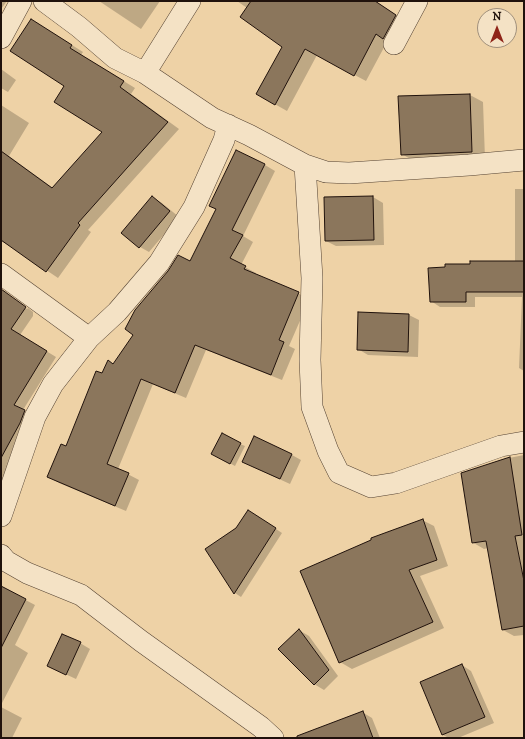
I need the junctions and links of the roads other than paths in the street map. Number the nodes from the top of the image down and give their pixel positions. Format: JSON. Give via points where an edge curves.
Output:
{"nodes":[{"id":1,"x":21,"y":1,"type":"edge"},
{"id":2,"x":44,"y":1,"type":"edge"},
{"id":3,"x":190,"y":1,"type":"edge"},
{"id":4,"x":417,"y":1,"type":"edge"},
{"id":5,"x":1,"y":38,"type":"edge"},
{"id":6,"x":394,"y":44,"type":"dead end"},
{"id":7,"x":145,"y":73,"type":"junction"},
{"id":8,"x":228,"y":125,"type":"junction"},
{"id":9,"x":524,"y":160,"type":"edge"},
{"id":10,"x":305,"y":165,"type":"junction"},
{"id":11,"x":1,"y":274,"type":"edge"},
{"id":12,"x":89,"y":338,"type":"junction"},
{"id":13,"x":524,"y":442,"type":"edge"},
{"id":14,"x":1,"y":516,"type":"edge"},
{"id":15,"x":3,"y":560,"type":"edge"},
{"id":16,"x":273,"y":738,"type":"edge"}],
"edges":[{"from":1,"to":5,"type":"street"},
{"from":2,"to":7,"type":"street","via":[[116,58]]},
{"from":3,"to":7,"type":"street"},
{"from":4,"to":6,"type":"street"},
{"from":7,"to":8,"type":"street","via":[[212,118]]},
{"from":8,"to":10,"type":"street"},
{"from":8,"to":12,"type":"street","via":[[215,163],[194,207],[159,263],[117,312]]},
{"from":9,"to":10,"type":"street","via":[[350,173],[326,172]]},
{"from":10,"to":13,"type":"street","via":[[312,278],[312,407],[338,473],[371,487],[396,483],[501,446]]},
{"from":11,"to":12,"type":"street"},
{"from":12,"to":14,"type":"street","via":[[53,384],[35,417]]},
{"from":15,"to":16,"type":"street","via":[[27,573],[81,595]]}]}
